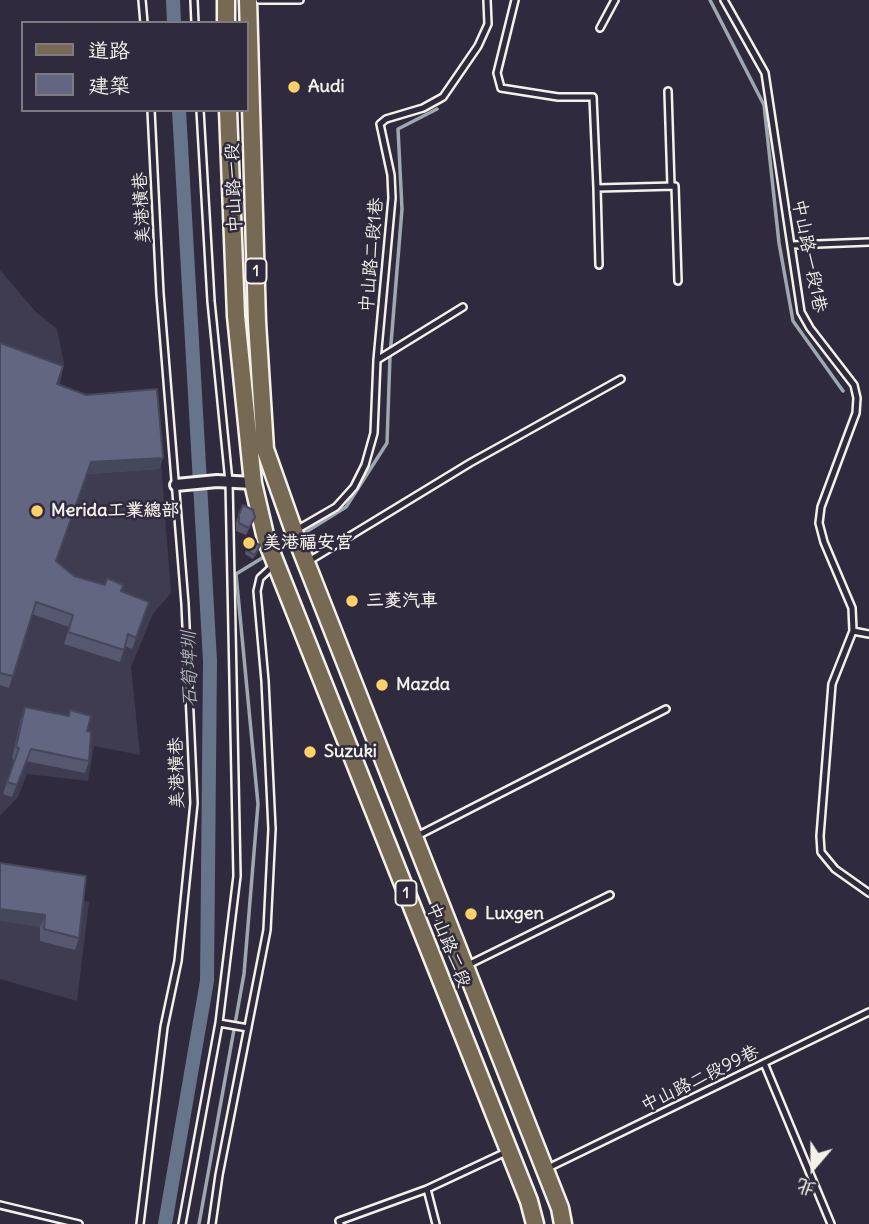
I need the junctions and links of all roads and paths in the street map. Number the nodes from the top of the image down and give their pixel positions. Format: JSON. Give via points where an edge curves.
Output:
{"nodes":[{"id":1,"x":142,"y":0,"type":"edge"},
{"id":2,"x":194,"y":0,"type":"edge"},
{"id":3,"x":226,"y":0,"type":"edge"},
{"id":4,"x":248,"y":0,"type":"edge"},
{"id":5,"x":259,"y":0,"type":"edge"},
{"id":6,"x":300,"y":0,"type":"edge"},
{"id":7,"x":487,"y":0,"type":"edge"},
{"id":8,"x":515,"y":0,"type":"edge"},
{"id":9,"x":615,"y":0,"type":"edge"},
{"id":10,"x":724,"y":0,"type":"edge"},
{"id":11,"x":144,"y":21,"type":"edge"},
{"id":12,"x":195,"y":21,"type":"edge"},
{"id":13,"x":226,"y":21,"type":"edge"},
{"id":14,"x":600,"y":28,"type":"dead end"},
{"id":15,"x":668,"y":91,"type":"dead end"},
{"id":16,"x":151,"y":112,"type":"edge"},
{"id":17,"x":200,"y":112,"type":"edge"},
{"id":18,"x":228,"y":112,"type":"edge"},
{"id":19,"x":671,"y":186,"type":"junction"},
{"id":20,"x":597,"y":188,"type":"junction"},
{"id":21,"x":869,"y":242,"type":"edge"},
{"id":22,"x":792,"y":245,"type":"junction"},
{"id":23,"x":599,"y":265,"type":"dead end"},
{"id":24,"x":678,"y":281,"type":"dead end"},
{"id":25,"x":463,"y":307,"type":"dead end"},
{"id":26,"x":377,"y":360,"type":"junction"},
{"id":27,"x":621,"y":379,"type":"dead end"},
{"id":28,"x":223,"y":482,"type":"junction"},
{"id":29,"x":253,"y":483,"type":"junction"},
{"id":30,"x":176,"y":485,"type":"junction"},
{"id":31,"x":295,"y":534,"type":"junction"},
{"id":32,"x":307,"y":563,"type":"junction"},
{"id":33,"x":275,"y":564,"type":"junction"},
{"id":34,"x":853,"y":631,"type":"junction"},
{"id":35,"x":869,"y":634,"type":"edge"},
{"id":36,"x":666,"y":709,"type":"dead end"},
{"id":37,"x":414,"y":838,"type":"junction"},
{"id":38,"x":869,"y":892,"type":"edge"},
{"id":39,"x":610,"y":895,"type":"dead end"},
{"id":40,"x":466,"y":966,"type":"junction"},
{"id":41,"x":869,"y":1012,"type":"edge"},
{"id":42,"x":219,"y":1023,"type":"junction"},
{"id":43,"x":248,"y":1028,"type":"junction"},
{"id":44,"x":764,"y":1063,"type":"junction"},
{"id":45,"x":509,"y":1150,"type":"junction"},
{"id":46,"x":544,"y":1170,"type":"junction"},
{"id":47,"x":427,"y":1189,"type":"junction"},
{"id":48,"x":0,"y":1205,"type":"edge"},
{"id":49,"x":79,"y":1224,"type":"edge"},
{"id":50,"x":140,"y":1224,"type":"edge"},
{"id":51,"x":182,"y":1224,"type":"edge"},
{"id":52,"x":212,"y":1224,"type":"edge"},
{"id":53,"x":340,"y":1224,"type":"edge"},
{"id":54,"x":436,"y":1224,"type":"edge"},
{"id":55,"x":535,"y":1224,"type":"edge"},
{"id":56,"x":563,"y":1224,"type":"edge"},
{"id":57,"x":831,"y":1224,"type":"edge"}],
"edges":[{"from":1,"to":11,"type":"lane"},
{"from":2,"to":12,"type":"lane"},
{"from":3,"to":13,"type":"main road"},
{"from":4,"to":31,"type":"main road","name":"中山路一段","number":"1","via":[[265,449]]},
{"from":5,"to":6,"type":"lane"},
{"from":7,"to":26,"type":"lane","name":"中山路二段1巷","via":[[488,23],[478,46],[443,97],[380,124],[392,198]]},
{"from":8,"to":20,"type":"lane","via":[[498,72],[501,88],[593,97]]},
{"from":9,"to":14,"type":"lane"},
{"from":10,"to":22,"type":"lane","name":"中山路一段1巷","via":[[765,73]]},
{"from":15,"to":19,"type":"lane"},
{"from":16,"to":30,"type":"lane","name":"美港橫巷"},
{"from":17,"to":28,"type":"lane"},
{"from":18,"to":29,"type":"main road","name":"中山路一段","number":"1","via":[[236,316]]},
{"from":19,"to":20,"type":"lane"},
{"from":19,"to":24,"type":"lane","via":[[676,186]]},
{"from":20,"to":23,"type":"lane"},
{"from":21,"to":22,"type":"lane"},
{"from":22,"to":34,"type":"lane","name":"中山路一段1巷","via":[[802,312],[854,385],[857,398],[851,429],[818,523],[852,608]]},
{"from":25,"to":26,"type":"lane"},
{"from":26,"to":31,"type":"lane","name":"中山路二段1巷","via":[[374,433],[365,465],[336,507]]},
{"from":27,"to":32,"type":"lane","via":[[470,463]]},
{"from":28,"to":29,"type":"street"},
{"from":28,"to":30,"type":"street"},
{"from":28,"to":42,"type":"lane","via":[[237,876]]},
{"from":29,"to":33,"type":"main road","name":"中山路一段","number":"1"},
{"from":30,"to":50,"type":"lane","name":"美港橫巷","via":[[194,803],[178,961],[164,1027]]},
{"from":31,"to":32,"type":"main road","number":"1"},
{"from":32,"to":37,"type":"main road","name":"中山路二段","number":"1"},
{"from":33,"to":43,"type":"lane","via":[[260,578],[257,591],[272,829],[267,930]]},
{"from":33,"to":45,"type":"main road","name":"中山路二段","number":"1"},
{"from":34,"to":35,"type":"lane"},
{"from":34,"to":38,"type":"lane","via":[[832,684],[821,852],[835,869]]},
{"from":36,"to":37,"type":"lane"},
{"from":37,"to":40,"type":"main road","name":"中山路二段","number":"1"},
{"from":39,"to":40,"type":"lane"},
{"from":40,"to":46,"type":"main road","name":"中山路二段","number":"1"},
{"from":41,"to":44,"type":"lane","name":"中山路二段99巷"},
{"from":42,"to":43,"type":"lane"},
{"from":42,"to":51,"type":"lane"},
{"from":43,"to":52,"type":"lane"},
{"from":44,"to":46,"type":"lane","name":"中山路二段99巷"},
{"from":44,"to":57,"type":"lane"},
{"from":45,"to":47,"type":"lane"},
{"from":45,"to":55,"type":"main road","name":"中山路二段","number":"1"},
{"from":46,"to":56,"type":"main road","name":"中山路二段","number":"1"},
{"from":47,"to":53,"type":"lane"},
{"from":47,"to":54,"type":"lane"},
{"from":48,"to":49,"type":"lane"}]}
